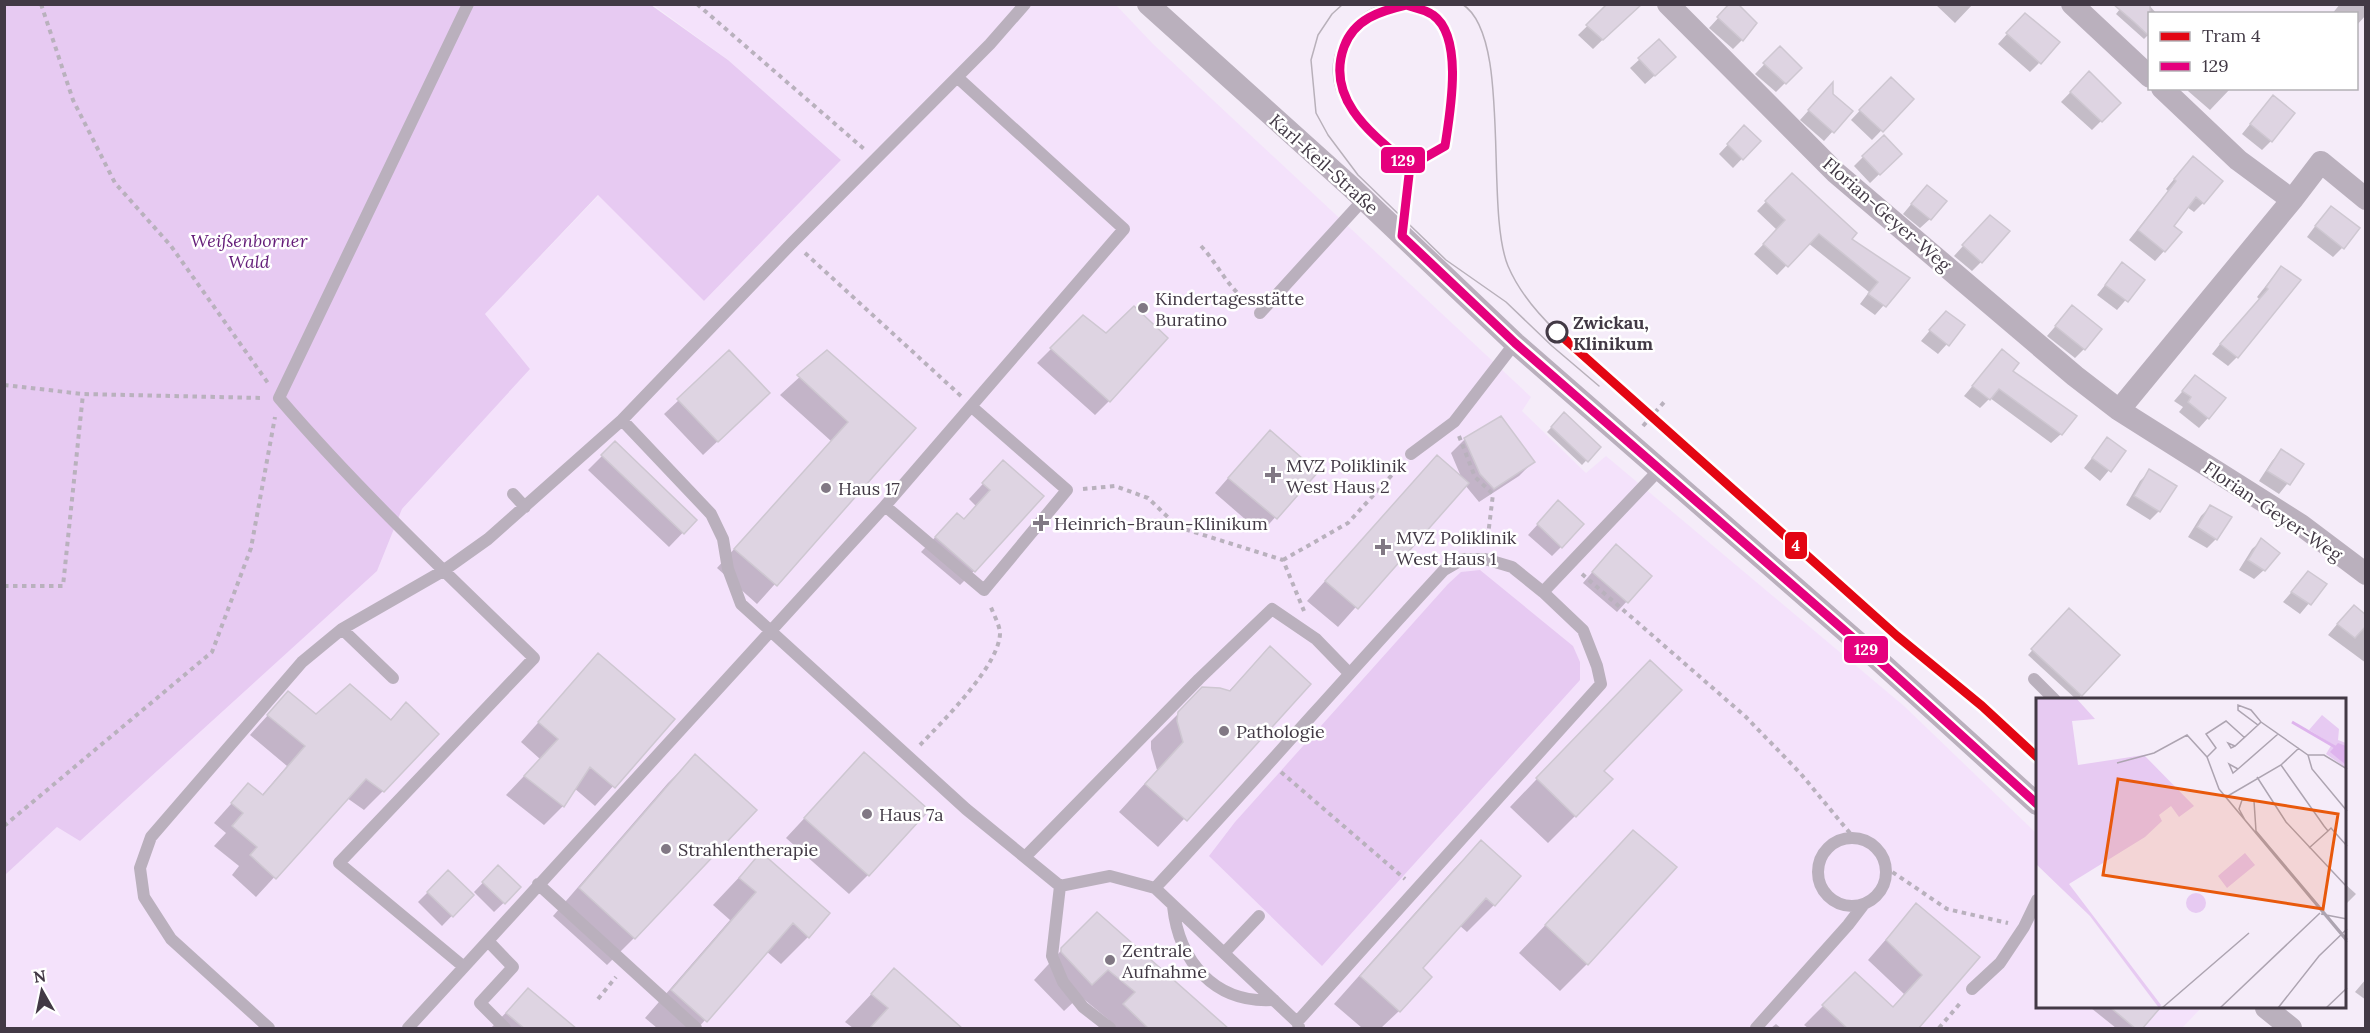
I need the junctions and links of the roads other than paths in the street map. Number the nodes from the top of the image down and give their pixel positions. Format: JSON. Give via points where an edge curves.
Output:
{"nodes":[{"id":1,"x":468,"y":4,"type":"edge"},
{"id":2,"x":1026,"y":4,"type":"edge"},
{"id":3,"x":1668,"y":4,"type":"edge"},
{"id":4,"x":2072,"y":4,"type":"edge"},
{"id":5,"x":1162,"y":9,"type":"edge"},
{"id":6,"x":2148,"y":75,"type":"edge"},
{"id":7,"x":957,"y":77,"type":"junction"},
{"id":8,"x":2164,"y":90,"type":"edge"},
{"id":9,"x":1410,"y":166,"type":"junction"},
{"id":10,"x":2366,"y":199,"type":"edge"},
{"id":11,"x":1364,"y":200,"type":"junction"},
{"id":12,"x":2292,"y":200,"type":"junction"},
{"id":13,"x":1402,"y":236,"type":"junction"},
{"id":14,"x":1260,"y":313,"type":"dead end"},
{"id":15,"x":1515,"y":343,"type":"junction"},
{"id":16,"x":972,"y":407,"type":"junction"},
{"id":17,"x":2119,"y":410,"type":"junction"},
{"id":18,"x":621,"y":420,"type":"junction"},
{"id":19,"x":1411,"y":454,"type":"road end"},
{"id":20,"x":1659,"y":470,"type":"junction"},
{"id":21,"x":513,"y":494,"type":"dead end"},
{"id":22,"x":885,"y":506,"type":"junction"},
{"id":23,"x":525,"y":507,"type":"junction"},
{"id":24,"x":443,"y":571,"type":"junction"},
{"id":25,"x":2366,"y":574,"type":"edge"},
{"id":26,"x":1544,"y":592,"type":"junction"},
{"id":27,"x":342,"y":629,"type":"junction"},
{"id":28,"x":771,"y":632,"type":"junction"},
{"id":29,"x":1349,"y":673,"type":"junction"},
{"id":30,"x":393,"y":678,"type":"dead end"},
{"id":31,"x":2034,"y":679,"type":"dead end"},
{"id":32,"x":2053,"y":698,"type":"edge"},
{"id":33,"x":2036,"y":803,"type":"edge"},
{"id":34,"x":1025,"y":857,"type":"junction"},
{"id":35,"x":538,"y":884,"type":"junction"},
{"id":36,"x":1060,"y":886,"type":"junction"},
{"id":37,"x":1155,"y":888,"type":"junction"},
{"id":38,"x":2036,"y":902,"type":"edge"},
{"id":39,"x":1864,"y":904,"type":"junction"},
{"id":40,"x":1173,"y":906,"type":"junction"},
{"id":41,"x":1259,"y":916,"type":"dead end"},
{"id":42,"x":488,"y":941,"type":"junction"},
{"id":43,"x":1224,"y":953,"type":"junction"},
{"id":44,"x":464,"y":967,"type":"junction"},
{"id":45,"x":1972,"y":989,"type":"road end"},
{"id":46,"x":1274,"y":1000,"type":"junction"},
{"id":47,"x":2267,"y":1009,"type":"edge"},
{"id":48,"x":1298,"y":1025,"type":"edge"},
{"id":49,"x":269,"y":1029,"type":"edge"},
{"id":50,"x":408,"y":1029,"type":"edge"},
{"id":51,"x":505,"y":1029,"type":"edge"},
{"id":52,"x":696,"y":1029,"type":"edge"},
{"id":53,"x":1110,"y":1029,"type":"edge"},
{"id":54,"x":1756,"y":1029,"type":"edge"},
{"id":55,"x":2291,"y":1029,"type":"edge"}],
"edges":[{"from":1,"to":24,"type":"lane","via":[[279,398]]},
{"from":2,"to":7,"type":"lane"},
{"from":3,"to":17,"type":"street","name":"Florian-Geyer-Weg","via":[[1835,172]]},
{"from":4,"to":6,"type":"street"},
{"from":5,"to":11,"type":"street","name":"Karl-Keil-Straße"},
{"from":7,"to":16,"type":"lane","via":[[1124,229]]},
{"from":7,"to":18,"type":"lane"},
{"from":8,"to":12,"type":"street","via":[[2238,160]]},
{"from":9,"to":9,"type":"lane","via":[[1445,146],[1452,69],[1450,37],[1435,15],[1406,6],[1376,11],[1354,28],[1339,55],[1338,84],[1356,116]]},
{"from":9,"to":13,"type":"lane"},
{"from":10,"to":12,"type":"street","via":[[2321,162]]},
{"from":11,"to":13,"type":"street","name":"Karl-Keil-Straße"},
{"from":11,"to":14,"type":"lane"},
{"from":12,"to":17,"type":"street"},
{"from":13,"to":15,"type":"street","name":"Karl-Keil-Straße"},
{"from":15,"to":19,"type":"lane","via":[[1454,422]]},
{"from":15,"to":20,"type":"street","name":"Karl-Keil-Straße"},
{"from":16,"to":22,"type":"lane"},
{"from":16,"to":22,"type":"lane","via":[[1067,490],[984,590]]},
{"from":17,"to":25,"type":"street","name":"Florian-Geyer-Weg","via":[[2301,525]]},
{"from":18,"to":23,"type":"lane"},
{"from":18,"to":28,"type":"lane","via":[[711,514],[723,539],[728,569],[741,604]]},
{"from":20,"to":26,"type":"lane"},
{"from":20,"to":33,"type":"street","name":"Karl-Keil-Straße"},
{"from":21,"to":23,"type":"lane"},
{"from":22,"to":28,"type":"lane"},
{"from":23,"to":24,"type":"lane"},
{"from":24,"to":27,"type":"lane"},
{"from":24,"to":44,"type":"lane","via":[[534,658],[339,863]]},
{"from":26,"to":29,"type":"lane","via":[[1512,567],[1485,560],[1463,560],[1444,570]]},
{"from":26,"to":48,"type":"lane","via":[[1583,630],[1601,684]]},
{"from":27,"to":30,"type":"lane"},
{"from":27,"to":49,"type":"lane","via":[[302,662],[151,837],[140,868],[144,897],[171,939]]},
{"from":28,"to":34,"type":"lane","via":[[966,809]]},
{"from":28,"to":35,"type":"lane"},
{"from":29,"to":34,"type":"lane","via":[[1316,639],[1272,609]]},
{"from":29,"to":37,"type":"lane"},
{"from":31,"to":32,"type":"lane"},
{"from":34,"to":36,"type":"lane"},
{"from":35,"to":42,"type":"lane"},
{"from":35,"to":52,"type":"lane"},
{"from":36,"to":37,"type":"lane","via":[[1110,876]]},
{"from":36,"to":53,"type":"lane","via":[[1052,956],[1063,982],[1083,1007]]},
{"from":37,"to":40,"type":"lane"},
{"from":38,"to":45,"type":"lane","via":[[2000,963]]},
{"from":39,"to":39,"type":"lane","via":[[1845,906],[1834,902],[1820,885],[1822,855],[1832,844],[1854,838],[1869,843],[1882,856],[1885,878],[1879,893]]},
{"from":39,"to":54,"type":"lane"},
{"from":40,"to":43,"type":"lane"},
{"from":40,"to":46,"type":"lane","via":[[1175,927],[1186,954],[1198,970],[1234,995],[1257,1001]]},
{"from":41,"to":43,"type":"lane"},
{"from":42,"to":44,"type":"lane"},
{"from":42,"to":51,"type":"lane","via":[[513,966],[480,1004]]},
{"from":43,"to":46,"type":"lane"},
{"from":44,"to":50,"type":"lane"},
{"from":46,"to":48,"type":"lane"},
{"from":47,"to":55,"type":"street"}]}
